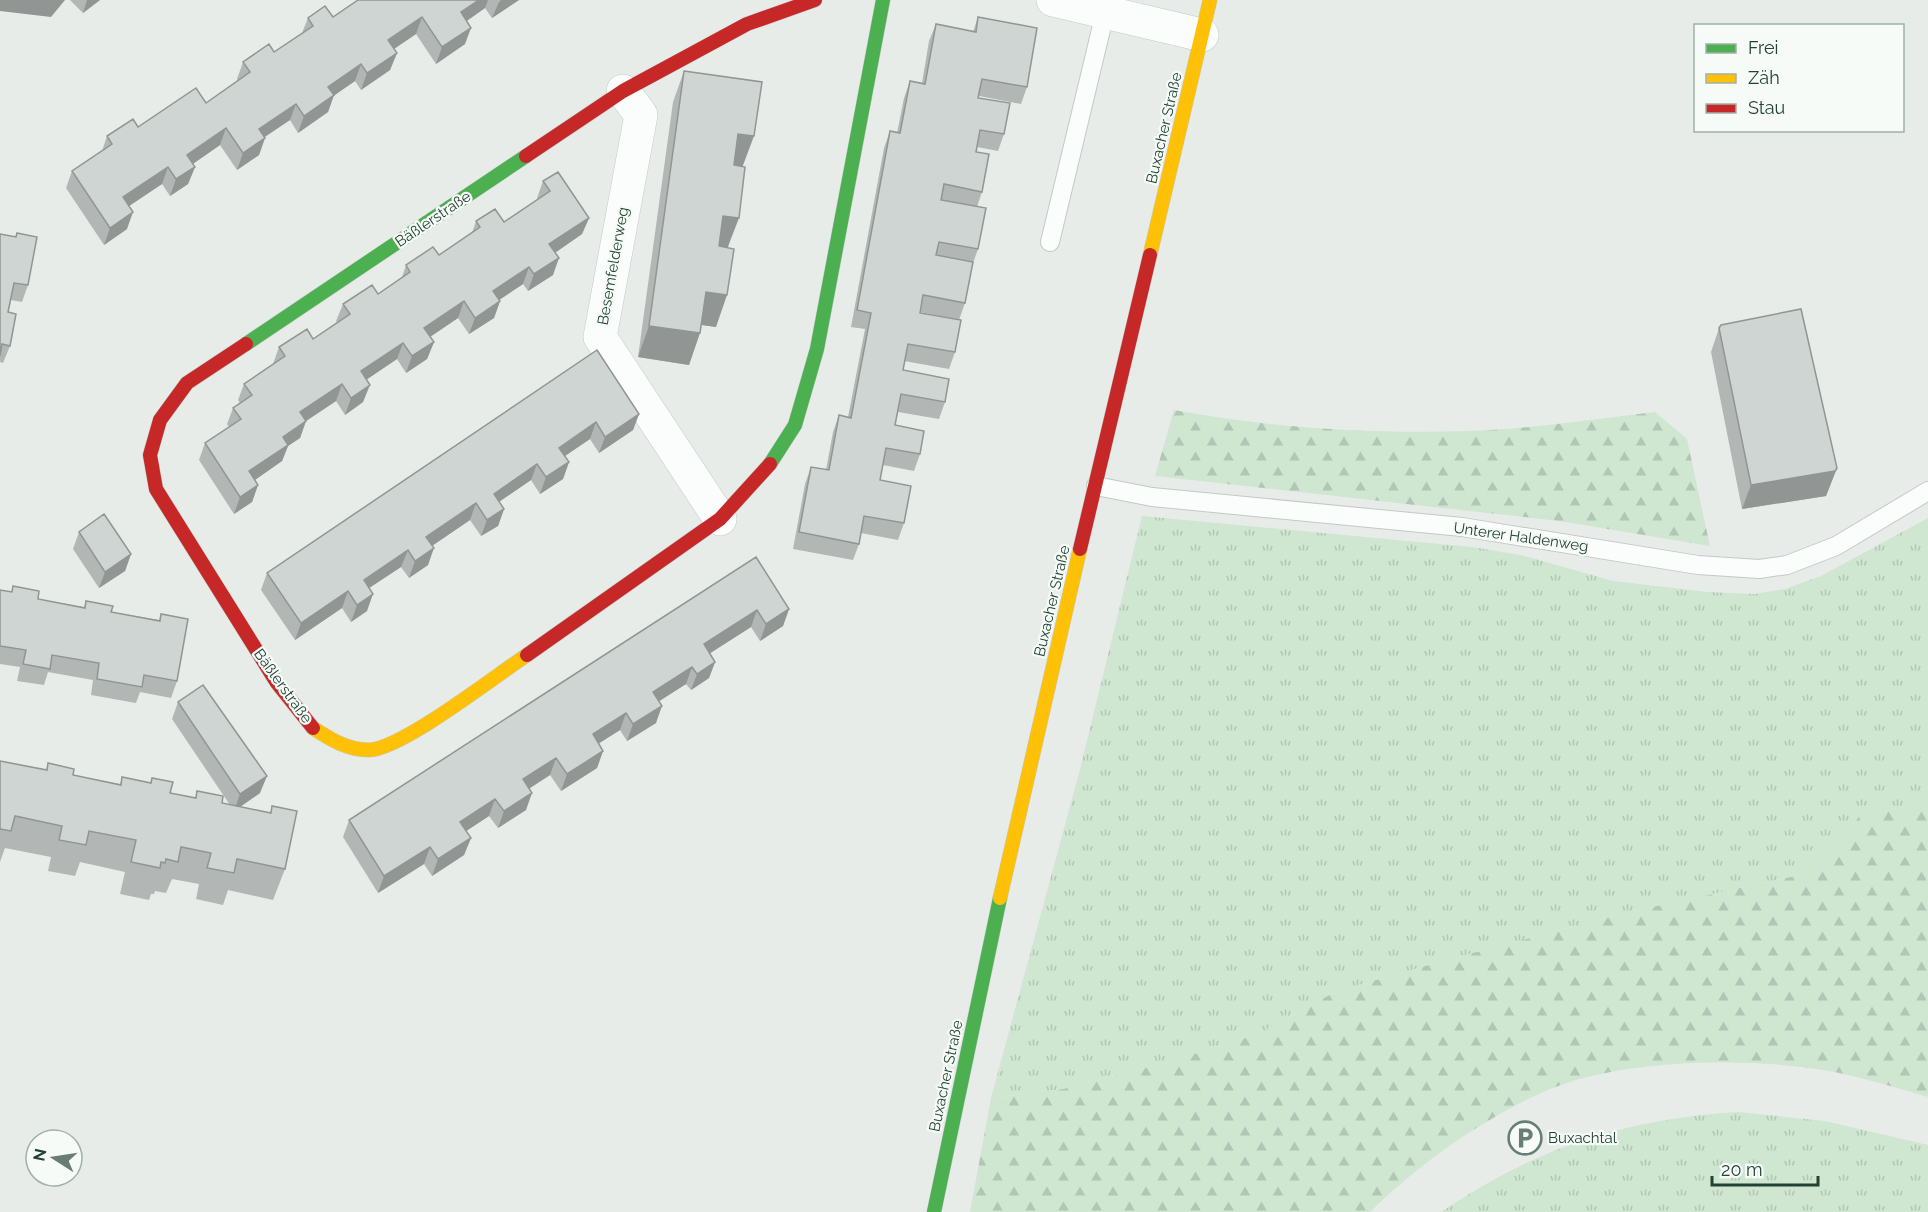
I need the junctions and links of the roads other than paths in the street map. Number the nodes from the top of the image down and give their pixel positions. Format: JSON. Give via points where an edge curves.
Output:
{"nodes":[{"id":1,"x":815,"y":0,"type":"edge"},
{"id":2,"x":883,"y":0,"type":"edge"},
{"id":3,"x":1053,"y":0,"type":"edge"},
{"id":4,"x":1210,"y":0,"type":"edge"},
{"id":5,"x":1105,"y":13,"type":"junction"},
{"id":6,"x":1202,"y":35,"type":"junction"},
{"id":7,"x":623,"y":91,"type":"junction"},
{"id":8,"x":1050,"y":242,"type":"dead end"},
{"id":9,"x":1096,"y":486,"type":"junction"},
{"id":10,"x":1928,"y":491,"type":"edge"},
{"id":11,"x":720,"y":519,"type":"junction"},
{"id":12,"x":934,"y":1212,"type":"edge"}],
"edges":[{"from":1,"to":7,"type":"street","name":"Bäßlerstraße","via":[[747,24]]},
{"from":2,"to":11,"type":"street","name":"Bäßlerstraße","via":[[817,349],[795,425],[772,462]]},
{"from":3,"to":5,"type":"street"},
{"from":4,"to":6,"type":"street","name":"Buxacher Straße"},
{"from":5,"to":6,"type":"street"},
{"from":5,"to":8,"type":"lane"},
{"from":6,"to":9,"type":"street","name":"Buxacher Straße"},
{"from":7,"to":11,"type":"street","name":"Besemfelderweg","via":[[641,115],[600,337]]},
{"from":7,"to":11,"type":"street","name":"Bäßlerstraße","via":[[187,383],[160,420],[150,455],[156,489],[277,683],[308,725],[337,744],[369,750],[400,741]]},
{"from":9,"to":10,"type":"lane","name":"Unterer Haldenweg","via":[[1152,497],[1462,527],[1698,565],[1758,569],[1787,565],[1836,546]]},
{"from":9,"to":12,"type":"street","name":"Buxacher Straße","via":[[1012,840]]}]}
